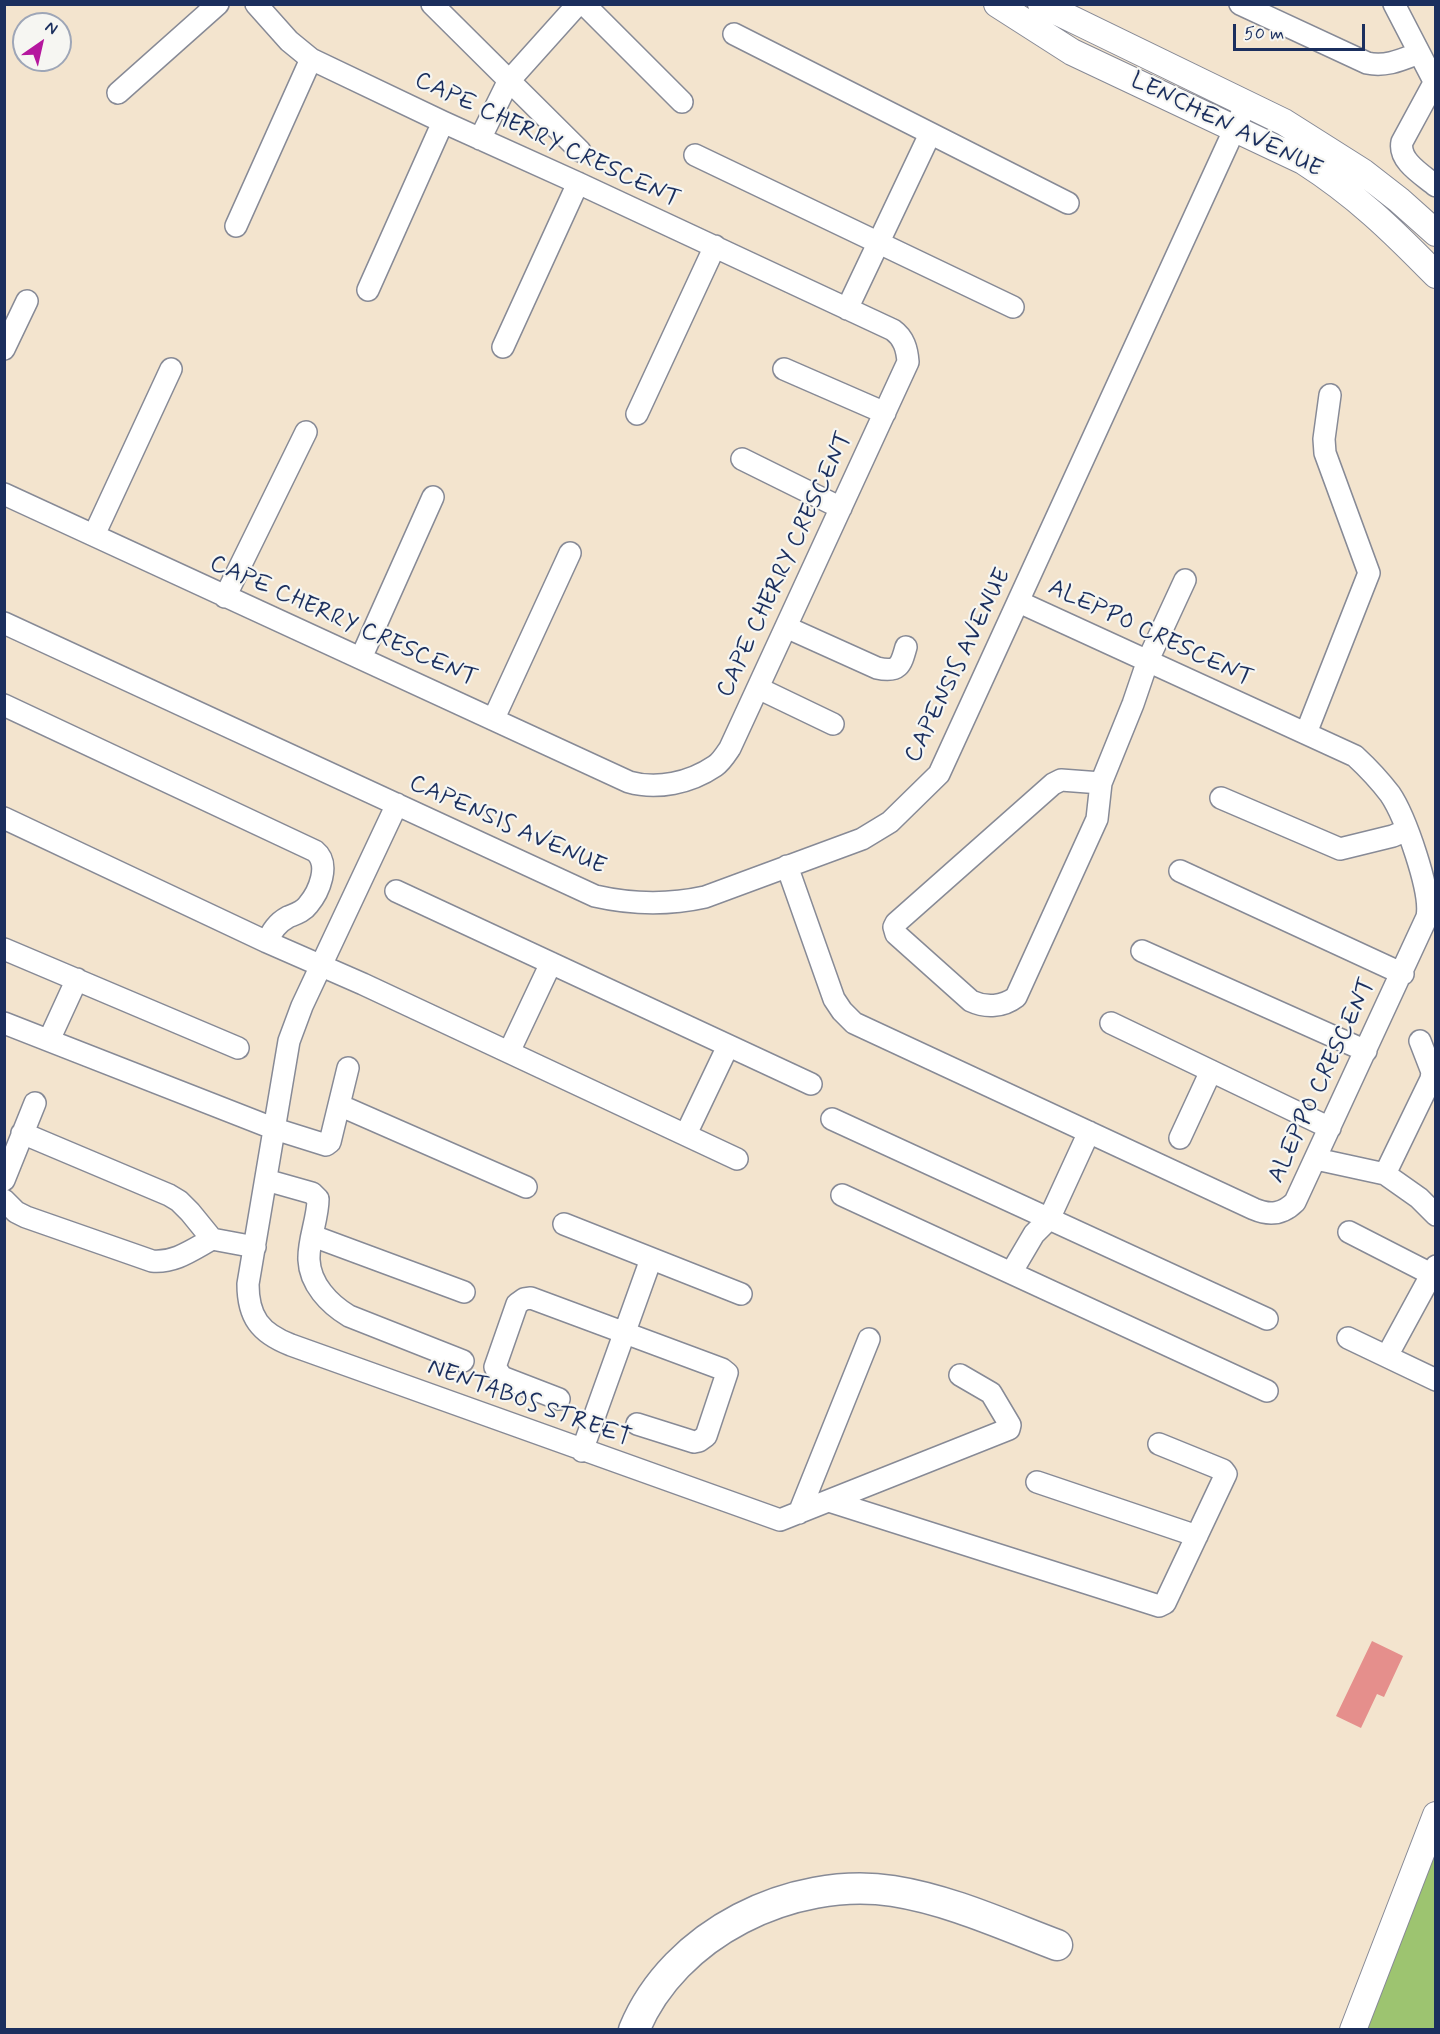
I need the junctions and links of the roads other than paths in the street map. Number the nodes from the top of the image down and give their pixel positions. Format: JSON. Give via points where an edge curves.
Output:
{"nodes":[{"id":1,"x":218,"y":4,"type":"edge"},
{"id":2,"x":256,"y":4,"type":"edge"},
{"id":3,"x":432,"y":4,"type":"edge"},
{"id":4,"x":578,"y":4,"type":"edge"},
{"id":5,"x":584,"y":4,"type":"edge"},
{"id":6,"x":997,"y":4,"type":"edge"},
{"id":7,"x":1041,"y":4,"type":"edge"},
{"id":8,"x":1394,"y":4,"type":"edge"},
{"id":9,"x":1254,"y":7,"type":"edge"},
{"id":10,"x":734,"y":34,"type":"dead end"},
{"id":11,"x":1419,"y":53,"type":"junction"},
{"id":12,"x":311,"y":59,"type":"junction"},
{"id":13,"x":508,"y":82,"type":"junction"},
{"id":14,"x":1435,"y":84,"type":"edge"},
{"id":15,"x":118,"y":93,"type":"dead end"},
{"id":16,"x":682,"y":102,"type":"dead end"},
{"id":17,"x":1246,"y":104,"type":"junction"},
{"id":18,"x":443,"y":122,"type":"junction"},
{"id":19,"x":1235,"y":129,"type":"junction"},
{"id":20,"x":930,"y":134,"type":"junction"},
{"id":21,"x":480,"y":139,"type":"junction"},
{"id":22,"x":580,"y":151,"type":"dead end"},
{"id":23,"x":695,"y":156,"type":"dead end"},
{"id":24,"x":578,"y":183,"type":"junction"},
{"id":25,"x":1436,"y":186,"type":"edge"},
{"id":26,"x":1068,"y":203,"type":"dead end"},
{"id":27,"x":236,"y":226,"type":"dead end"},
{"id":28,"x":1436,"y":233,"type":"edge"},
{"id":29,"x":878,"y":243,"type":"junction"},
{"id":30,"x":715,"y":246,"type":"junction"},
{"id":31,"x":1436,"y":275,"type":"edge"},
{"id":32,"x":368,"y":290,"type":"dead end"},
{"id":33,"x":27,"y":301,"type":"dead end"},
{"id":34,"x":1013,"y":307,"type":"dead end"},
{"id":35,"x":847,"y":309,"type":"junction"},
{"id":36,"x":503,"y":347,"type":"dead end"},
{"id":37,"x":4,"y":349,"type":"edge"},
{"id":38,"x":171,"y":369,"type":"dead end"},
{"id":39,"x":784,"y":369,"type":"dead end"},
{"id":40,"x":1330,"y":395,"type":"dead end"},
{"id":41,"x":885,"y":412,"type":"junction"},
{"id":42,"x":637,"y":414,"type":"dead end"},
{"id":43,"x":306,"y":432,"type":"dead end"},
{"id":44,"x":742,"y":459,"type":"dead end"},
{"id":45,"x":765,"y":482,"type":"dead end"},
{"id":46,"x":4,"y":494,"type":"edge"},
{"id":47,"x":433,"y":497,"type":"dead end"},
{"id":48,"x":839,"y":512,"type":"junction"},
{"id":49,"x":94,"y":535,"type":"junction"},
{"id":50,"x":570,"y":553,"type":"dead end"},
{"id":51,"x":1185,"y":580,"type":"dead end"},
{"id":52,"x":225,"y":597,"type":"junction"},
{"id":53,"x":1019,"y":602,"type":"junction"},
{"id":54,"x":4,"y":623,"type":"edge"},
{"id":55,"x":786,"y":627,"type":"junction"},
{"id":56,"x":906,"y":646,"type":"dead end"},
{"id":57,"x":361,"y":658,"type":"junction"},
{"id":58,"x":1148,"y":660,"type":"junction"},
{"id":59,"x":758,"y":688,"type":"junction"},
{"id":60,"x":4,"y":705,"type":"edge"},
{"id":61,"x":494,"y":718,"type":"junction"},
{"id":62,"x":833,"y":724,"type":"dead end"},
{"id":63,"x":1306,"y":733,"type":"junction"},
{"id":64,"x":1101,"y":783,"type":"junction"},
{"id":65,"x":1221,"y":798,"type":"dead end"},
{"id":66,"x":397,"y":804,"type":"junction"},
{"id":67,"x":4,"y":818,"type":"edge"},
{"id":68,"x":1407,"y":830,"type":"junction"},
{"id":69,"x":787,"y":866,"type":"junction"},
{"id":70,"x":1428,"y":870,"type":"edge"},
{"id":71,"x":1180,"y":872,"type":"dead end"},
{"id":72,"x":396,"y":891,"type":"dead end"},
{"id":73,"x":267,"y":942,"type":"junction"},
{"id":74,"x":4,"y":949,"type":"edge"},
{"id":75,"x":1143,"y":951,"type":"dead end"},
{"id":76,"x":550,"y":963,"type":"junction"},
{"id":77,"x":321,"y":965,"type":"junction"},
{"id":78,"x":1402,"y":974,"type":"junction"},
{"id":79,"x":77,"y":980,"type":"junction"},
{"id":80,"x":4,"y":1023,"type":"edge"},
{"id":81,"x":1111,"y":1023,"type":"dead end"},
{"id":82,"x":50,"y":1040,"type":"junction"},
{"id":83,"x":1420,"y":1041,"type":"dead end"},
{"id":84,"x":728,"y":1046,"type":"junction"},
{"id":85,"x":238,"y":1048,"type":"dead end"},
{"id":86,"x":1366,"y":1051,"type":"junction"},
{"id":87,"x":509,"y":1052,"type":"junction"},
{"id":88,"x":348,"y":1068,"type":"dead end"},
{"id":89,"x":1211,"y":1071,"type":"junction"},
{"id":90,"x":811,"y":1084,"type":"dead end"},
{"id":91,"x":35,"y":1103,"type":"dead end"},
{"id":92,"x":339,"y":1104,"type":"junction"},
{"id":93,"x":832,"y":1119,"type":"dead end"},
{"id":94,"x":1330,"y":1128,"type":"junction"},
{"id":95,"x":275,"y":1129,"type":"junction"},
{"id":96,"x":1089,"y":1132,"type":"junction"},
{"id":97,"x":22,"y":1133,"type":"junction"},
{"id":98,"x":686,"y":1134,"type":"junction"},
{"id":99,"x":1180,"y":1138,"type":"dead end"},
{"id":100,"x":737,"y":1159,"type":"dead end"},
{"id":101,"x":1316,"y":1159,"type":"junction"},
{"id":102,"x":6,"y":1168,"type":"edge"},
{"id":103,"x":1385,"y":1174,"type":"junction"},
{"id":104,"x":266,"y":1180,"type":"junction"},
{"id":105,"x":526,"y":1187,"type":"dead end"},
{"id":106,"x":842,"y":1195,"type":"dead end"},
{"id":107,"x":4,"y":1200,"type":"edge"},
{"id":108,"x":1436,"y":1215,"type":"edge"},
{"id":109,"x":1049,"y":1219,"type":"junction"},
{"id":110,"x":564,"y":1224,"type":"dead end"},
{"id":111,"x":1349,"y":1232,"type":"dead end"},
{"id":112,"x":312,"y":1236,"type":"junction"},
{"id":113,"x":212,"y":1239,"type":"junction"},
{"id":114,"x":255,"y":1247,"type":"junction"},
{"id":115,"x":651,"y":1260,"type":"junction"},
{"id":116,"x":1433,"y":1270,"type":"edge"},
{"id":117,"x":1011,"y":1273,"type":"junction"},
{"id":118,"x":464,"y":1292,"type":"dead end"},
{"id":119,"x":741,"y":1294,"type":"dead end"},
{"id":120,"x":1268,"y":1318,"type":"dead end"},
{"id":121,"x":624,"y":1333,"type":"junction"},
{"id":122,"x":1348,"y":1338,"type":"dead end"},
{"id":123,"x":868,"y":1339,"type":"dead end"},
{"id":124,"x":1387,"y":1356,"type":"junction"},
{"id":125,"x":462,"y":1361,"type":"dead end"},
{"id":126,"x":960,"y":1375,"type":"dead end"},
{"id":127,"x":1436,"y":1380,"type":"edge"},
{"id":128,"x":1267,"y":1391,"type":"dead end"},
{"id":129,"x":560,"y":1399,"type":"dead end"},
{"id":130,"x":637,"y":1424,"type":"dead end"},
{"id":131,"x":1159,"y":1444,"type":"dead end"},
{"id":132,"x":582,"y":1451,"type":"junction"},
{"id":133,"x":1037,"y":1482,"type":"dead end"},
{"id":134,"x":829,"y":1501,"type":"junction"},
{"id":135,"x":790,"y":1517,"type":"junction"},
{"id":136,"x":1197,"y":1536,"type":"junction"},
{"id":137,"x":1436,"y":1815,"type":"edge"},
{"id":138,"x":1436,"y":1834,"type":"edge"},
{"id":139,"x":1416,"y":1870,"type":"junction"},
{"id":140,"x":1057,"y":1945,"type":"dead end"},
{"id":141,"x":634,"y":2030,"type":"edge"},
{"id":142,"x":1353,"y":2030,"type":"edge"}],
"edges":[{"from":1,"to":15,"type":"street"},
{"from":2,"to":12,"type":"street","name":"CAPE CHERRY CRESCENT"},
{"from":3,"to":13,"type":"street"},
{"from":4,"to":13,"type":"street"},
{"from":5,"to":16,"type":"street"},
{"from":6,"to":19,"type":"main road","name":"LENCHEN AVENUE","via":[[1072,52]]},
{"from":7,"to":17,"type":"main road","name":"LENCHEN AVENUE"},
{"from":8,"to":11,"type":"street"},
{"from":9,"to":11,"type":"street","via":[[1367,63],[1388,64]]},
{"from":10,"to":20,"type":"street"},
{"from":11,"to":14,"type":"street"},
{"from":12,"to":18,"type":"street","name":"CAPE CHERRY CRESCENT"},
{"from":12,"to":27,"type":"street"},
{"from":13,"to":21,"type":"street"},
{"from":13,"to":22,"type":"street"},
{"from":14,"to":25,"type":"street","via":[[1401,148],[1406,159]]},
{"from":17,"to":19,"type":"street","name":"CAPENSIS AVENUE"},
{"from":17,"to":28,"type":"main road","name":"LENCHEN AVENUE","via":[[1284,122],[1363,172]]},
{"from":18,"to":21,"type":"street","name":"CAPE CHERRY CRESCENT"},
{"from":18,"to":32,"type":"street"},
{"from":19,"to":31,"type":"main road","name":"LENCHEN AVENUE","via":[[1303,160],[1334,181],[1381,219]]},
{"from":19,"to":53,"type":"street","name":"CAPENSIS AVENUE"},
{"from":20,"to":26,"type":"street"},
{"from":20,"to":29,"type":"street"},
{"from":21,"to":24,"type":"street","name":"CAPE CHERRY CRESCENT"},
{"from":23,"to":29,"type":"street"},
{"from":24,"to":30,"type":"street","name":"CAPE CHERRY CRESCENT"},
{"from":24,"to":36,"type":"street"},
{"from":29,"to":34,"type":"street"},
{"from":29,"to":35,"type":"street"},
{"from":30,"to":35,"type":"street","name":"CAPE CHERRY CRESCENT"},
{"from":30,"to":42,"type":"street"},
{"from":33,"to":37,"type":"street"},
{"from":35,"to":41,"type":"street","name":"CAPE CHERRY CRESCENT","via":[[893,330],[906,346],[908,362]]},
{"from":38,"to":49,"type":"street"},
{"from":39,"to":41,"type":"street"},
{"from":40,"to":63,"type":"street","via":[[1325,453],[1369,573]]},
{"from":41,"to":48,"type":"street","name":"CAPE CHERRY CRESCENT"},
{"from":43,"to":52,"type":"street"},
{"from":44,"to":48,"type":"street"},
{"from":45,"to":48,"type":"street"},
{"from":46,"to":49,"type":"street","name":"CAPE CHERRY CRESCENT"},
{"from":47,"to":57,"type":"street"},
{"from":48,"to":55,"type":"street","name":"CAPE CHERRY CRESCENT"},
{"from":49,"to":52,"type":"street","name":"CAPE CHERRY CRESCENT"},
{"from":50,"to":61,"type":"street"},
{"from":51,"to":58,"type":"street"},
{"from":52,"to":57,"type":"street","name":"CAPE CHERRY CRESCENT"},
{"from":53,"to":58,"type":"street","name":"ALEPPO CRESCENT"},
{"from":53,"to":69,"type":"street","name":"CAPENSIS AVENUE","via":[[934,781],[890,822],[862,839]]},
{"from":54,"to":66,"type":"street","name":"CAPENSIS AVENUE"},
{"from":55,"to":56,"type":"street","via":[[887,670],[902,662]]},
{"from":55,"to":59,"type":"street","name":"CAPE CHERRY CRESCENT"},
{"from":57,"to":61,"type":"street","name":"CAPE CHERRY CRESCENT"},
{"from":58,"to":63,"type":"street","name":"ALEPPO CRESCENT"},
{"from":58,"to":64,"type":"street"},
{"from":59,"to":61,"type":"street","name":"CAPE CHERRY CRESCENT","via":[[730,748],[717,765],[662,786],[629,782]]},
{"from":59,"to":62,"type":"street"},
{"from":60,"to":73,"type":"street","via":[[320,855],[323,867],[314,897],[307,907],[278,924]]},
{"from":63,"to":68,"type":"street","name":"ALEPPO CRESCENT","via":[[1364,764],[1390,794]]},
{"from":64,"to":64,"type":"street","via":[[1097,819],[1016,997],[1008,1003],[976,1004],[966,998],[896,934],[897,923],[1053,784],[1061,780]]},
{"from":65,"to":68,"type":"street","via":[[1340,849]]},
{"from":66,"to":69,"type":"street","name":"CAPENSIS AVENUE","via":[[595,896],[612,900],[686,901],[716,894]]},
{"from":66,"to":77,"type":"street"},
{"from":67,"to":73,"type":"street"},
{"from":68,"to":70,"type":"street","name":"ALEPPO CRESCENT"},
{"from":69,"to":96,"type":"street","name":"ALEPPO CRESCENT","via":[[834,999],[854,1023]]},
{"from":70,"to":78,"type":"street","name":"ALEPPO CRESCENT","via":[[1426,922]]},
{"from":71,"to":78,"type":"street"},
{"from":72,"to":76,"type":"street"},
{"from":73,"to":77,"type":"street"},
{"from":74,"to":79,"type":"street"},
{"from":75,"to":86,"type":"street"},
{"from":76,"to":84,"type":"street"},
{"from":76,"to":87,"type":"street"},
{"from":77,"to":87,"type":"street"},
{"from":77,"to":95,"type":"street","via":[[289,1041]]},
{"from":78,"to":86,"type":"street","name":"ALEPPO CRESCENT"},
{"from":79,"to":82,"type":"street"},
{"from":79,"to":85,"type":"street"},
{"from":80,"to":82,"type":"street"},
{"from":81,"to":89,"type":"street"},
{"from":82,"to":95,"type":"street"},
{"from":83,"to":103,"type":"street","via":[[1431,1079]]},
{"from":84,"to":90,"type":"street"},
{"from":84,"to":98,"type":"street"},
{"from":86,"to":94,"type":"street","name":"ALEPPO CRESCENT"},
{"from":87,"to":98,"type":"street"},
{"from":88,"to":92,"type":"street"},
{"from":89,"to":94,"type":"street"},
{"from":89,"to":99,"type":"street"},
{"from":91,"to":97,"type":"street"},
{"from":92,"to":95,"type":"street","via":[[327,1145]]},
{"from":92,"to":105,"type":"street"},
{"from":93,"to":109,"type":"street"},
{"from":94,"to":101,"type":"street","name":"ALEPPO CRESCENT"},
{"from":95,"to":104,"type":"street"},
{"from":96,"to":101,"type":"street","name":"ALEPPO CRESCENT","via":[[1269,1213],[1286,1210],[1295,1202]]},
{"from":96,"to":109,"type":"street"},
{"from":97,"to":102,"type":"street"},
{"from":97,"to":113,"type":"street","via":[[169,1195],[190,1212]]},
{"from":98,"to":100,"type":"street"},
{"from":101,"to":103,"type":"street"},
{"from":103,"to":108,"type":"street"},
{"from":104,"to":112,"type":"street","via":[[316,1196]]},
{"from":104,"to":114,"type":"street"},
{"from":106,"to":117,"type":"street"},
{"from":107,"to":113,"type":"street","via":[[16,1212],[152,1262],[180,1257]]},
{"from":109,"to":117,"type":"street","via":[[1034,1234]]},
{"from":109,"to":120,"type":"street"},
{"from":110,"to":115,"type":"street"},
{"from":111,"to":116,"type":"street"},
{"from":112,"to":118,"type":"street"},
{"from":112,"to":125,"type":"street","via":[[309,1260],[313,1277],[333,1306]]},
{"from":113,"to":114,"type":"street"},
{"from":114,"to":132,"type":"street","name":"NENTABOS STREET","via":[[248,1301],[262,1330],[279,1341]]},
{"from":115,"to":119,"type":"street"},
{"from":115,"to":121,"type":"street"},
{"from":116,"to":124,"type":"street"},
{"from":117,"to":128,"type":"street"},
{"from":121,"to":129,"type":"street","via":[[531,1298],[517,1304],[496,1371],[502,1377]]},
{"from":121,"to":130,"type":"street","via":[[722,1369],[727,1376],[706,1436],[699,1442]]},
{"from":121,"to":132,"type":"street"},
{"from":122,"to":124,"type":"street"},
{"from":123,"to":135,"type":"street"},
{"from":124,"to":127,"type":"street"},
{"from":126,"to":134,"type":"street","via":[[991,1393],[1009,1429]]},
{"from":131,"to":136,"type":"street","via":[[1225,1473]]},
{"from":132,"to":135,"type":"street","name":"NENTABOS STREET"},
{"from":133,"to":136,"type":"street"},
{"from":134,"to":135,"type":"street"},
{"from":134,"to":136,"type":"street","via":[[1159,1606],[1165,1603]]},
{"from":137,"to":139,"type":"main road"},
{"from":138,"to":139,"type":"main road"},
{"from":139,"to":142,"type":"main road"},
{"from":140,"to":141,"type":"highway","via":[[956,1906],[892,1891],[843,1889],[794,1897],[750,1912],[715,1933],[681,1961],[656,1990]]}]}
